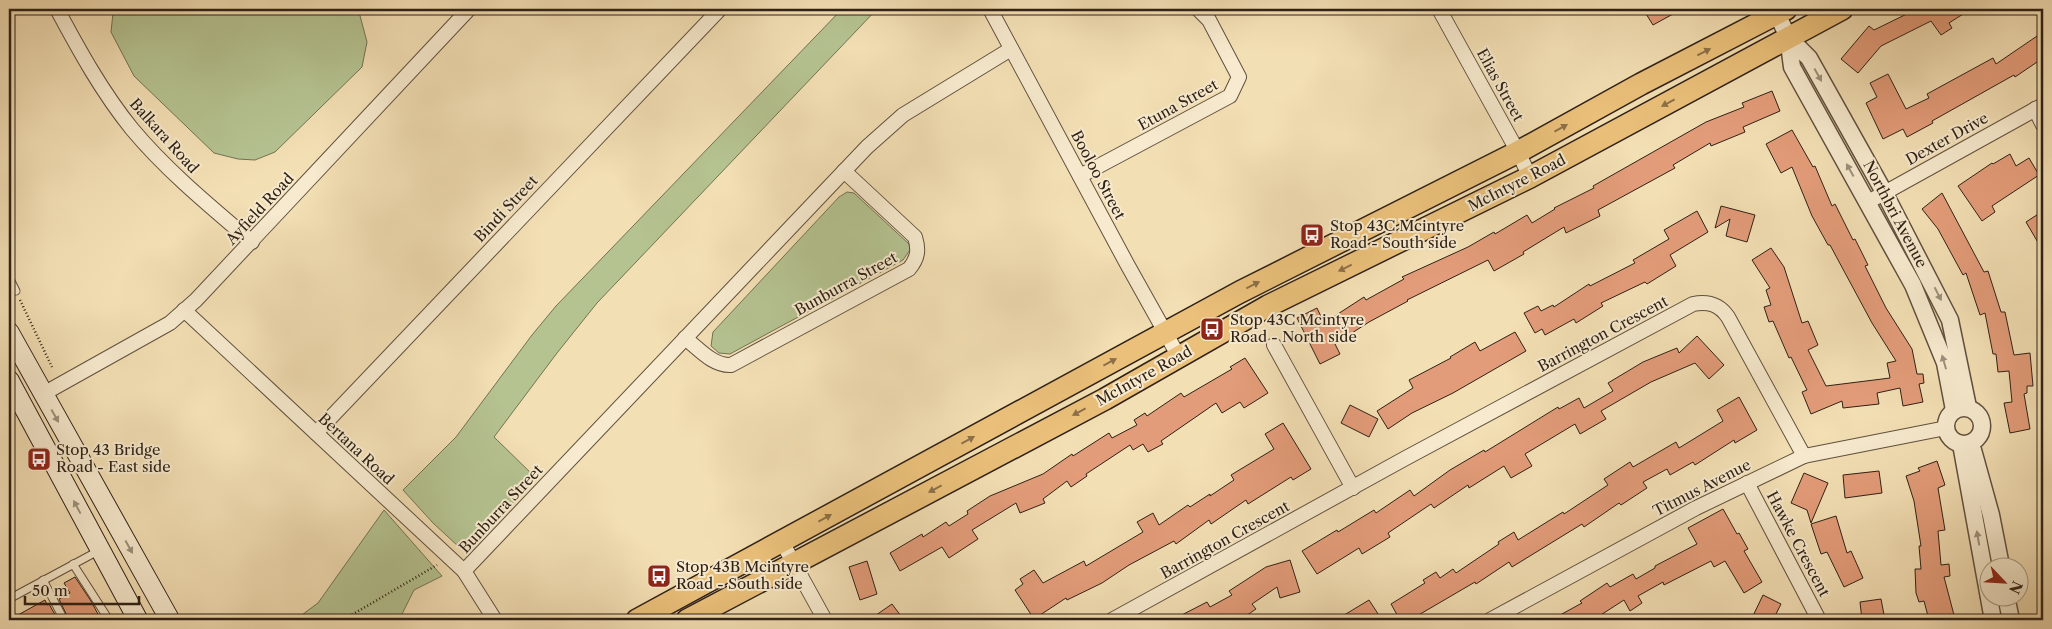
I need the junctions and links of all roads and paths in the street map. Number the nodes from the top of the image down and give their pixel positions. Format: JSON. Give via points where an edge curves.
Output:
{"nodes":[{"id":1,"x":57,"y":9,"type":"edge"},
{"id":2,"x":470,"y":9,"type":"edge"},
{"id":3,"x":720,"y":9,"type":"edge"},
{"id":4,"x":990,"y":9,"type":"edge"},
{"id":5,"x":1198,"y":9,"type":"edge"},
{"id":6,"x":1439,"y":9,"type":"edge"},
{"id":7,"x":1842,"y":9,"type":"edge"},
{"id":8,"x":1782,"y":11,"type":"edge"},
{"id":9,"x":1788,"y":38,"type":"junction"},
{"id":10,"x":1011,"y":49,"type":"junction"},
{"id":11,"x":2039,"y":107,"type":"edge"},
{"id":12,"x":2043,"y":125,"type":"edge"},
{"id":13,"x":1518,"y":152,"type":"junction"},
{"id":14,"x":844,"y":171,"type":"junction"},
{"id":15,"x":1080,"y":176,"type":"junction"},
{"id":16,"x":1530,"y":177,"type":"junction"},
{"id":17,"x":1884,"y":192,"type":"junction"},
{"id":18,"x":1868,"y":202,"type":"junction"},
{"id":19,"x":252,"y":242,"type":"junction"},
{"id":20,"x":9,"y":277,"type":"edge"},
{"id":21,"x":16,"y":291,"type":"joint"},
{"id":22,"x":184,"y":310,"type":"junction"},
{"id":23,"x":9,"y":332,"type":"edge"},
{"id":24,"x":1166,"y":332,"type":"junction"},
{"id":25,"x":685,"y":338,"type":"junction"},
{"id":26,"x":1274,"y":345,"type":"dead end"},
{"id":27,"x":1179,"y":356,"type":"junction"},
{"id":28,"x":52,"y":367,"type":"dead end"},
{"id":29,"x":9,"y":380,"type":"edge"},
{"id":30,"x":43,"y":394,"type":"junction"},
{"id":31,"x":23,"y":405,"type":"junction"},
{"id":32,"x":1961,"y":409,"type":"junction"},
{"id":33,"x":1946,"y":428,"type":"junction"},
{"id":34,"x":316,"y":433,"type":"junction"},
{"id":35,"x":1966,"y":443,"type":"junction"},
{"id":36,"x":1804,"y":456,"type":"junction"},
{"id":37,"x":1747,"y":483,"type":"junction"},
{"id":38,"x":1353,"y":488,"type":"junction"},
{"id":39,"x":110,"y":512,"type":"junction"},
{"id":40,"x":782,"y":542,"type":"junction"},
{"id":41,"x":100,"y":550,"type":"junction"},
{"id":42,"x":1999,"y":556,"type":"edge"},
{"id":43,"x":449,"y":558,"type":"junction"},
{"id":44,"x":73,"y":564,"type":"junction"},
{"id":45,"x":794,"y":564,"type":"junction"},
{"id":46,"x":464,"y":571,"type":"junction"},
{"id":47,"x":43,"y":580,"type":"junction"},
{"id":48,"x":9,"y":599,"type":"edge"},
{"id":49,"x":2008,"y":606,"type":"edge"},
{"id":50,"x":64,"y":620,"type":"edge"},
{"id":51,"x":109,"y":620,"type":"edge"},
{"id":52,"x":138,"y":620,"type":"edge"},
{"id":53,"x":170,"y":620,"type":"edge"},
{"id":54,"x":343,"y":620,"type":"edge"},
{"id":55,"x":495,"y":620,"type":"edge"},
{"id":56,"x":637,"y":620,"type":"edge"},
{"id":57,"x":687,"y":620,"type":"edge"},
{"id":58,"x":824,"y":620,"type":"edge"},
{"id":59,"x":1112,"y":620,"type":"edge"},
{"id":60,"x":1490,"y":620,"type":"edge"},
{"id":61,"x":1819,"y":620,"type":"edge"},
{"id":62,"x":1992,"y":620,"type":"edge"},
{"id":63,"x":2011,"y":620,"type":"edge"}],
"edges":[{"from":1,"to":19,"type":"street","name":"Balkara Road","via":[[92,74],[132,129],[188,186]]},
{"from":2,"to":19,"type":"street","name":"Ayfield Road"},
{"from":3,"to":34,"type":"street","name":"Bindi Street"},
{"from":4,"to":10,"type":"street","name":"Booloo Street"},
{"from":5,"to":15,"type":"street","name":"Etuna Street","via":[[1209,20],[1239,77],[1230,96]]},
{"from":6,"to":13,"type":"street","name":"Elias Street"},
{"from":7,"to":9,"type":"main road","name":"McIntyre Road"},
{"from":8,"to":9,"type":"street","name":"Northbri Avenue"},
{"from":13,"to":8,"type":"main road","name":"McIntyre Road","one_way":true},
{"from":9,"to":16,"type":"main road","name":"McIntyre Road","one_way":true},
{"from":9,"to":17,"type":"street","name":"Northbri Avenue","one_way":true,"via":[[1809,58]]},
{"from":18,"to":9,"type":"street","name":"Northbri Avenue","one_way":true,"via":[[1792,67]]},
{"from":10,"to":14,"type":"street","name":"Bunburra Street","via":[[903,115]]},
{"from":10,"to":15,"type":"street","name":"Booloo Street"},
{"from":11,"to":12,"type":"street"},
{"from":11,"to":17,"type":"street","name":"Dexter Drive"},
{"from":13,"to":16,"type":"street","name":"Elias Street"},
{"from":24,"to":13,"type":"main road","name":"McIntyre Road","one_way":true},
{"from":14,"to":25,"type":"street","name":"Bunburra Street"},
{"from":14,"to":25,"type":"street","name":"Bunburra Street","via":[[915,237],[918,254],[915,262],[731,365],[712,360]]},
{"from":15,"to":24,"type":"street","name":"Booloo Street"},
{"from":16,"to":27,"type":"main road","name":"McIntyre Road","one_way":true,"via":[[1268,306]]},
{"from":17,"to":18,"type":"street","name":"Dexter Drive"},
{"from":17,"to":32,"type":"street","name":"Northbri Avenue","one_way":true,"via":[[1950,320]]},
{"from":32,"to":18,"type":"street","name":"Northbri Avenue","one_way":true,"via":[[1913,285]]},
{"from":19,"to":22,"type":"street","name":"Ayfield Road"},
{"from":20,"to":21,"type":"lane"},
{"from":21,"to":28,"type":"path"},
{"from":22,"to":30,"type":"street","name":"Ayfield Road","via":[[170,322]]},
{"from":22,"to":34,"type":"street","name":"Bertana Road"},
{"from":23,"to":30,"type":"main road"},
{"from":24,"to":27,"type":"street","name":"Booloo Street"},
{"from":40,"to":24,"type":"main road","name":"McIntyre Road","one_way":true},
{"from":25,"to":46,"type":"street","name":"Bunburra Street"},
{"from":26,"to":38,"type":"street"},
{"from":27,"to":45,"type":"main road","name":"McIntyre Road","one_way":true},
{"from":29,"to":31,"type":"main road"},
{"from":30,"to":31,"type":"main road"},
{"from":30,"to":39,"type":"main road","one_way":true},
{"from":41,"to":31,"type":"main road","one_way":true},
{"from":32,"to":33,"type":"street","via":[[1947,418]]},
{"from":32,"to":35,"type":"street","via":[[1978,413],[1982,424],[1980,435]]},
{"from":33,"to":35,"type":"street","via":[[1951,438]]},
{"from":33,"to":36,"type":"street","name":"Titmus Avenue"},
{"from":34,"to":43,"type":"street","name":"Bertana Road"},
{"from":35,"to":42,"type":"street","via":[[1991,514]]},
{"from":62,"to":35,"type":"street","one_way":true},
{"from":36,"to":37,"type":"street","name":"Titmus Avenue"},
{"from":36,"to":38,"type":"street","name":"Barrington Crescent","via":[[1728,317],[1715,305],[1702,302],[1689,306]]},
{"from":37,"to":60,"type":"street","name":"Titmus Avenue"},
{"from":37,"to":61,"type":"street","name":"Hawke Crescent"},
{"from":38,"to":59,"type":"street","name":"Barrington Crescent"},
{"from":39,"to":41,"type":"main road"},
{"from":39,"to":53,"type":"main road","one_way":true},
{"from":40,"to":45,"type":"street"},
{"from":40,"to":56,"type":"main road","name":"McIntyre Road"},
{"from":41,"to":44,"type":"lane"},
{"from":41,"to":52,"type":"main road"},
{"from":43,"to":46,"type":"street","name":"Bertana Road"},
{"from":43,"to":54,"type":"path"},
{"from":44,"to":47,"type":"lane"},
{"from":44,"to":51,"type":"lane"},
{"from":45,"to":57,"type":"main road","name":"McIntyre Road"},
{"from":45,"to":58,"type":"street"},
{"from":46,"to":55,"type":"street","name":"Bertana Road"},
{"from":47,"to":48,"type":"lane"},
{"from":47,"to":50,"type":"lane"},
{"from":49,"to":63,"type":"street"}]}
